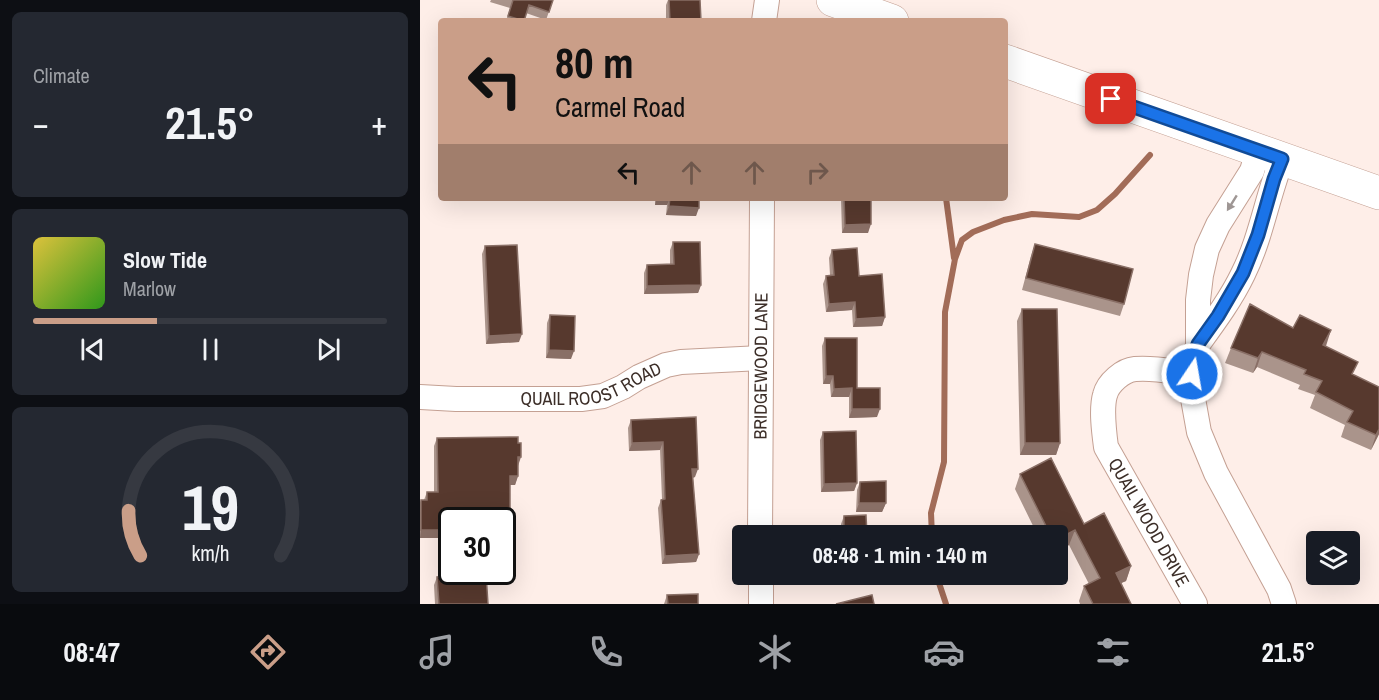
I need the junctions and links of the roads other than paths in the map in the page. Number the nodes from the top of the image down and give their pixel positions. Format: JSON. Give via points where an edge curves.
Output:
{"nodes":[{"id":1,"x":767,"y":0,"type":"edge"},
{"id":2,"x":833,"y":0,"type":"edge"},
{"id":3,"x":764,"y":18,"type":"edge"},
{"id":4,"x":884,"y":18,"type":"edge"},
{"id":5,"x":1008,"y":62,"type":"edge"},
{"id":6,"x":1270,"y":155,"type":"junction"},
{"id":7,"x":1379,"y":194,"type":"edge"},
{"id":8,"x":762,"y":201,"type":"edge"},
{"id":9,"x":1198,"y":344,"type":"junction"},
{"id":10,"x":761,"y":358,"type":"junction"},
{"id":11,"x":1192,"y":374,"type":"junction"},
{"id":12,"x":420,"y":397,"type":"edge"},
{"id":13,"x":760,"y":525,"type":"edge"},
{"id":14,"x":760,"y":585,"type":"edge"},
{"id":15,"x":761,"y":604,"type":"edge"},
{"id":16,"x":1195,"y":604,"type":"edge"},
{"id":17,"x":1284,"y":604,"type":"edge"}],
"edges":[{"from":1,"to":3,"type":"street"},
{"from":2,"to":4,"type":"main road"},
{"from":5,"to":6,"type":"main road"},
{"from":6,"to":7,"type":"main road"},
{"from":6,"to":9,"type":"street","via":[[1274,179],[1258,235],[1243,273]]},
{"from":6,"to":9,"type":"street","one_way":true,"via":[[1252,171],[1207,249],[1198,300]]},
{"from":8,"to":10,"type":"street","name":"BRIDGEWOOD LANE"},
{"from":9,"to":11,"type":"street"},
{"from":10,"to":12,"type":"street","name":"QUAIL ROOST ROAD","via":[[673,363],[603,396],[581,399]]},
{"from":10,"to":13,"type":"street","name":"BRIDGEWOOD LANE"},
{"from":11,"to":16,"type":"street","name":"QUAIL WOOD DRIVE","via":[[1133,369],[1121,374],[1105,394],[1103,427],[1106,447]]},
{"from":11,"to":17,"type":"street","via":[[1199,432]]},
{"from":14,"to":15,"type":"street"}]}
